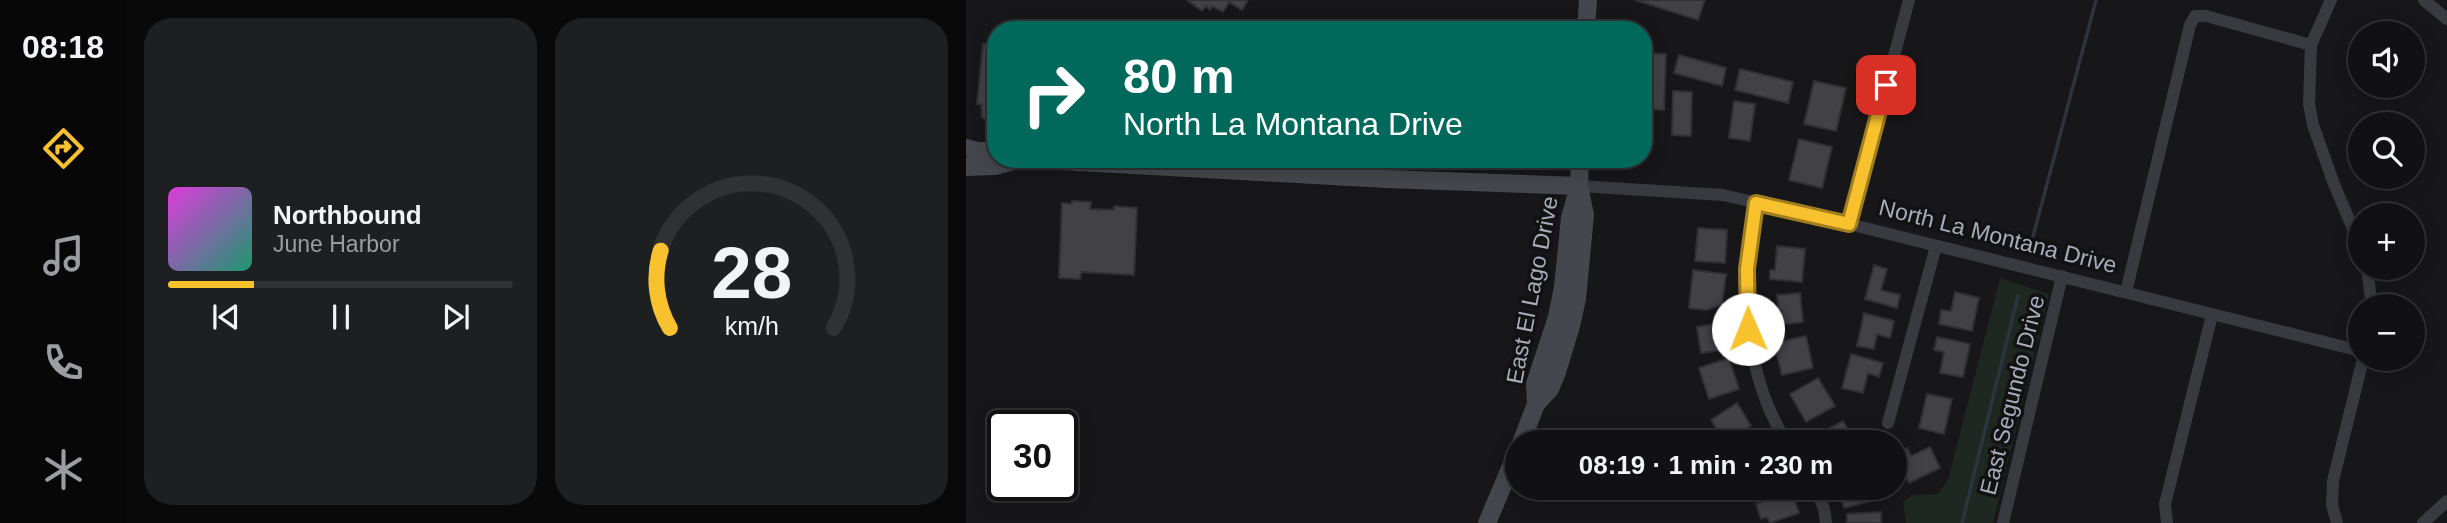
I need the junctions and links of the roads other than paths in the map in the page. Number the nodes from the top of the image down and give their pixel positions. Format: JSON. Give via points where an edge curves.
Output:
{"nodes":[{"id":1,"x":1588,"y":0,"type":"edge"},
{"id":2,"x":1909,"y":0,"type":"edge"},
{"id":3,"x":2331,"y":0,"type":"edge"},
{"id":4,"x":2424,"y":0,"type":"edge"},
{"id":5,"x":2447,"y":19,"type":"edge"},
{"id":6,"x":1587,"y":21,"type":"edge"},
{"id":7,"x":2311,"y":45,"type":"junction"},
{"id":8,"x":966,"y":148,"type":"edge"},
{"id":9,"x":987,"y":151,"type":"edge"},
{"id":10,"x":987,"y":166,"type":"edge"},
{"id":11,"x":966,"y":167,"type":"edge"},
{"id":12,"x":1188,"y":168,"type":"edge"},
{"id":13,"x":1580,"y":168,"type":"edge"},
{"id":14,"x":1579,"y":186,"type":"junction"},
{"id":15,"x":1756,"y":203,"type":"junction"},
{"id":16,"x":2348,"y":215,"type":"edge"},
{"id":17,"x":1849,"y":224,"type":"junction"},
{"id":18,"x":1936,"y":246,"type":"junction"},
{"id":19,"x":2062,"y":276,"type":"junction"},
{"id":20,"x":2126,"y":292,"type":"junction"},
{"id":21,"x":2212,"y":315,"type":"junction"},
{"id":22,"x":2348,"y":348,"type":"edge"},
{"id":23,"x":2360,"y":371,"type":"edge"},
{"id":24,"x":1888,"y":423,"type":"dead end"},
{"id":25,"x":1526,"y":430,"type":"edge"},
{"id":26,"x":1782,"y":430,"type":"edge"},
{"id":27,"x":1505,"y":480,"type":"edge"},
{"id":28,"x":1821,"y":500,"type":"edge"},
{"id":29,"x":2447,"y":501,"type":"edge"},
{"id":30,"x":1487,"y":523,"type":"edge"},
{"id":31,"x":1826,"y":523,"type":"edge"},
{"id":32,"x":2003,"y":523,"type":"edge"},
{"id":33,"x":2167,"y":523,"type":"edge"},
{"id":34,"x":2337,"y":523,"type":"edge"},
{"id":35,"x":2423,"y":523,"type":"edge"}],
"edges":[{"from":1,"to":6,"type":"street"},
{"from":2,"to":17,"type":"street"},
{"from":3,"to":7,"type":"street"},
{"from":4,"to":5,"type":"street"},
{"from":7,"to":16,"type":"street","via":[[2313,125]]},
{"from":7,"to":20,"type":"street","via":[[2195,16]]},
{"from":8,"to":9,"type":"street"},
{"from":10,"to":11,"type":"street"},
{"from":12,"to":14,"type":"street"},
{"from":13,"to":14,"type":"street","name":"East El Lago Drive"},
{"from":14,"to":15,"type":"street","name":"North La Montana Drive","via":[[1701,193]]},
{"from":14,"to":25,"type":"street","name":"East El Lago Drive","via":[[1570,218],[1557,317]]},
{"from":15,"to":17,"type":"street","name":"North La Montana Drive"},
{"from":15,"to":26,"type":"street","via":[[1747,269],[1748,329],[1759,382]]},
{"from":17,"to":18,"type":"street","name":"North La Montana Drive"},
{"from":18,"to":19,"type":"street","name":"North La Montana Drive"},
{"from":18,"to":24,"type":"street"},
{"from":19,"to":20,"type":"street","name":"North La Montana Drive"},
{"from":19,"to":32,"type":"street","name":"East Segundo Drive"},
{"from":20,"to":21,"type":"street","name":"North La Montana Drive"},
{"from":21,"to":22,"type":"street","name":"North La Montana Drive"},
{"from":21,"to":33,"type":"street","via":[[2165,505]]},
{"from":23,"to":34,"type":"street","via":[[2333,481]]},
{"from":27,"to":30,"type":"street"},
{"from":28,"to":31,"type":"street"},
{"from":29,"to":35,"type":"street"}]}
